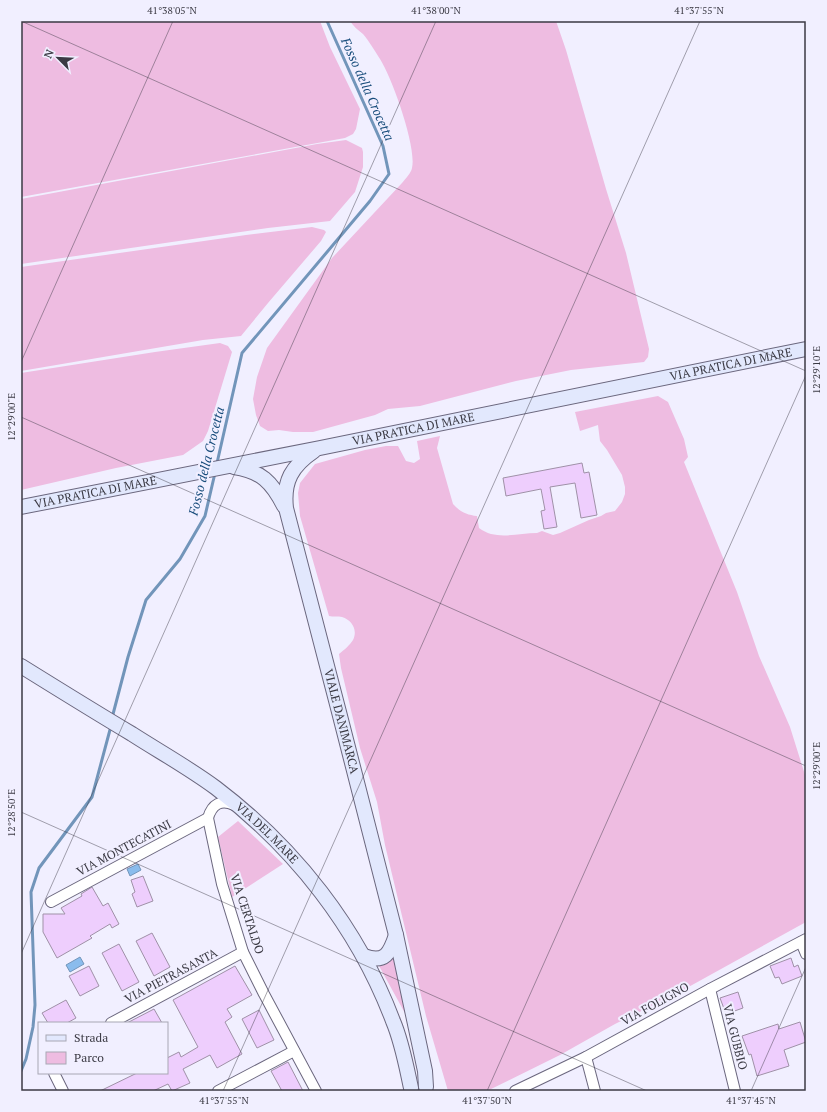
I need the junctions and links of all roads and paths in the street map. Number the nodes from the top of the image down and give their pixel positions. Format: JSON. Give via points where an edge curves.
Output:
{"nodes":[{"id":1,"x":806,"y":349,"type":"edge"},
{"id":2,"x":320,"y":448,"type":"junction"},
{"id":3,"x":228,"y":466,"type":"junction"},
{"id":4,"x":21,"y":507,"type":"edge"},
{"id":5,"x":286,"y":508,"type":"junction"},
{"id":6,"x":21,"y":666,"type":"edge"},
{"id":7,"x":238,"y":806,"type":"junction"},
{"id":8,"x":208,"y":818,"type":"junction"},
{"id":9,"x":52,"y":902,"type":"dead end"},
{"id":10,"x":396,"y":935,"type":"junction"},
{"id":11,"x":804,"y":940,"type":"edge"},
{"id":12,"x":243,"y":952,"type":"junction"},
{"id":13,"x":806,"y":954,"type":"edge"},
{"id":14,"x":364,"y":956,"type":"junction"},
{"id":15,"x":710,"y":989,"type":"junction"},
{"id":16,"x":113,"y":1022,"type":"edge"},
{"id":17,"x":294,"y":1050,"type":"junction"},
{"id":18,"x":586,"y":1057,"type":"junction"},
{"id":19,"x":54,"y":1074,"type":"edge"},
{"id":20,"x":410,"y":1089,"type":"edge"},
{"id":21,"x":428,"y":1089,"type":"edge"},
{"id":22,"x":63,"y":1091,"type":"edge"},
{"id":23,"x":218,"y":1091,"type":"edge"},
{"id":24,"x":316,"y":1091,"type":"edge"},
{"id":25,"x":515,"y":1091,"type":"edge"},
{"id":26,"x":595,"y":1091,"type":"edge"},
{"id":27,"x":735,"y":1091,"type":"edge"}],
"edges":[{"from":1,"to":2,"type":"main road","name":"VIA PRATICA DI MARE"},
{"from":2,"to":3,"type":"main road","name":"VIA PRATICA DI MARE"},
{"from":2,"to":5,"type":"main road","name":"VIALE DANIMARCA","via":[[302,460],[291,472],[284,496]]},
{"from":3,"to":4,"type":"main road","name":"VIA PRATICA DI MARE"},
{"from":3,"to":5,"type":"main road","name":"VIALE DANIMARCA","via":[[256,473],[266,480],[277,491]]},
{"from":5,"to":10,"type":"main road","name":"VIALE DANIMARCA"},
{"from":6,"to":7,"type":"main road","name":"VIA DEL MARE","via":[[188,769]]},
{"from":7,"to":8,"type":"street","via":[[225,802],[217,803],[211,809]]},
{"from":7,"to":14,"type":"main road","name":"VIA DEL MARE","via":[[283,847],[308,876],[343,921]]},
{"from":8,"to":9,"type":"street","name":"VIA MONTECATINI"},
{"from":8,"to":12,"type":"street","name":"VIA CERTALDO","via":[[222,884]]},
{"from":10,"to":14,"type":"main road","via":[[389,952],[382,958]]},
{"from":10,"to":21,"type":"main road","name":"VIALE DANIMARCA"},
{"from":11,"to":13,"type":"street"},
{"from":11,"to":15,"type":"street","name":"VIA FOLIGNO"},
{"from":12,"to":16,"type":"street","name":"VIA PIETRASANTA"},
{"from":12,"to":17,"type":"street","name":"VIA CERTALDO"},
{"from":14,"to":20,"type":"main road","name":"VIA DEL MARE","via":[[393,1020]]},
{"from":15,"to":18,"type":"street","name":"VIA FOLIGNO"},
{"from":15,"to":27,"type":"street","name":"VIA GUBBIO"},
{"from":17,"to":23,"type":"street"},
{"from":17,"to":24,"type":"street","name":"VIA CERTALDO"},
{"from":18,"to":25,"type":"street","name":"VIA FOLIGNO"},
{"from":18,"to":26,"type":"street"},
{"from":19,"to":22,"type":"street"},
{"from":20,"to":21,"type":"main road","via":[[419,1085]]}]}
